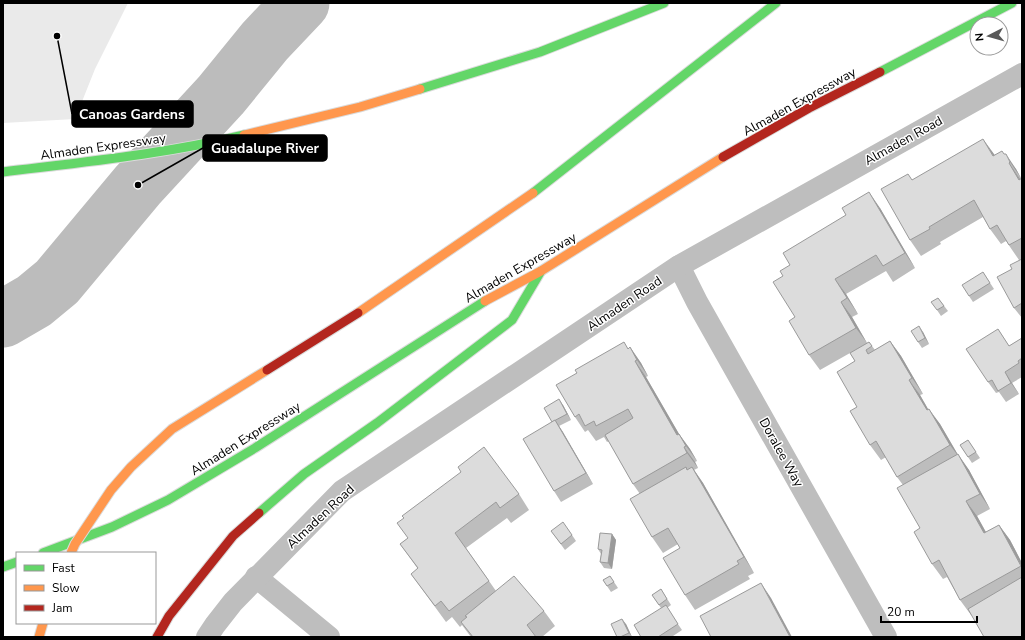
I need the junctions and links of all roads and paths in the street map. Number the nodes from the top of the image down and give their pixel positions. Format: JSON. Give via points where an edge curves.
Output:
{"nodes":[{"id":1,"x":664,"y":3,"type":"edge"},
{"id":2,"x":776,"y":3,"type":"edge"},
{"id":3,"x":1012,"y":3,"type":"edge"},
{"id":4,"x":1022,"y":74,"type":"edge"},
{"id":5,"x":3,"y":172,"type":"edge"},
{"id":6,"x":679,"y":266,"type":"junction"},
{"id":7,"x":541,"y":271,"type":"junction"},
{"id":8,"x":46,"y":552,"type":"edge"},
{"id":9,"x":71,"y":552,"type":"edge"},
{"id":10,"x":16,"y":562,"type":"edge"},
{"id":11,"x":3,"y":567,"type":"edge"},
{"id":12,"x":256,"y":577,"type":"junction"},
{"id":13,"x":43,"y":624,"type":"edge"},
{"id":14,"x":39,"y":637,"type":"edge"},
{"id":15,"x":158,"y":637,"type":"edge"},
{"id":16,"x":208,"y":637,"type":"edge"},
{"id":17,"x":329,"y":637,"type":"edge"},
{"id":18,"x":886,"y":637,"type":"edge"}],
"edges":[{"from":1,"to":5,"type":"main road","name":"Almaden Expressway","via":[[540,52],[360,107],[226,140],[78,164]]},
{"from":2,"to":9,"type":"main road","bridge":true,"via":[[522,202],[358,313],[172,429],[131,467],[111,490]]},
{"from":3,"to":7,"type":"main road","name":"Almaden Expressway","via":[[809,108],[704,168]]},
{"from":4,"to":6,"type":"street","name":"Almaden Road"},
{"from":6,"to":12,"type":"street","name":"Almaden Road","via":[[342,492]]},
{"from":6,"to":18,"type":"street","name":"Doralee Way"},
{"from":7,"to":8,"type":"main road","name":"Almaden Expressway","via":[[495,295],[242,456],[168,500],[112,527]]},
{"from":7,"to":15,"type":"main road","via":[[512,320],[377,423],[304,474],[234,536],[169,616]]},
{"from":10,"to":11,"type":"main road"},
{"from":12,"to":16,"type":"street","name":"Almaden Road"},
{"from":12,"to":17,"type":"street"},
{"from":13,"to":14,"type":"main road"}]}
